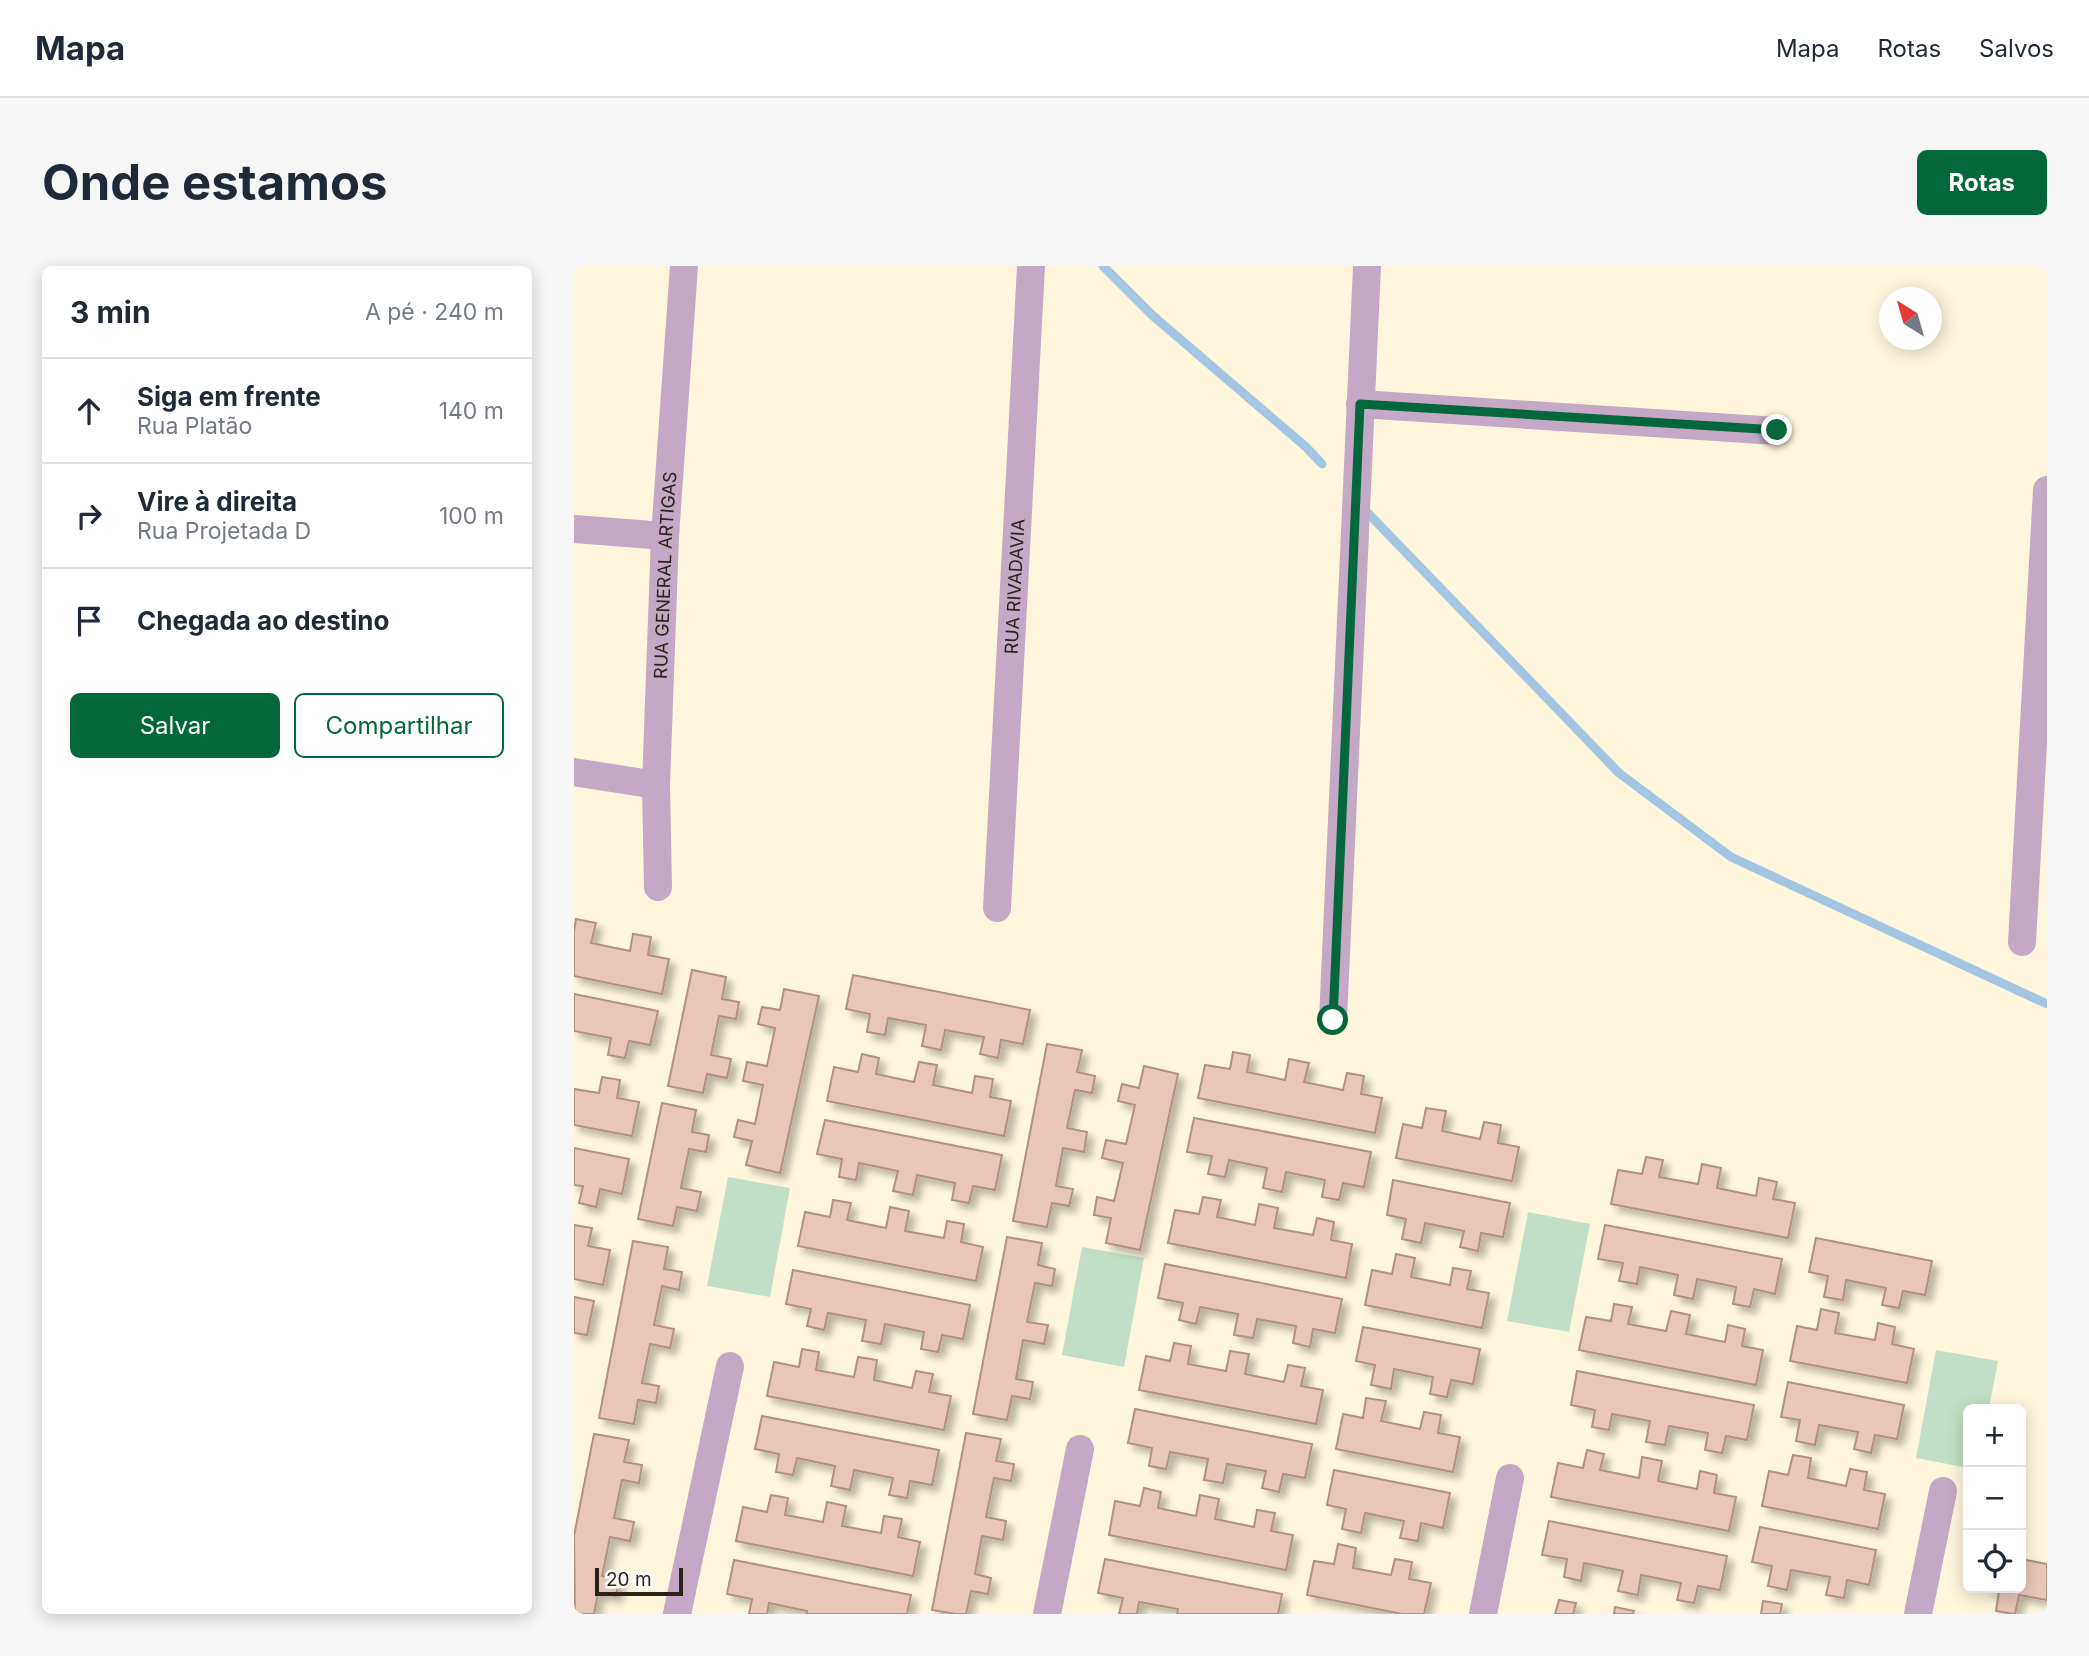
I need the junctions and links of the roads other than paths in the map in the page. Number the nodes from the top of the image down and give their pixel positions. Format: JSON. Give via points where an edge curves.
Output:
{"nodes":[{"id":1,"x":1031,"y":266,"type":"edge"},
{"id":2,"x":1367,"y":266,"type":"edge"},
{"id":3,"x":676,"y":267,"type":"edge"},
{"id":4,"x":1360,"y":404,"type":"junction"},
{"id":5,"x":1777,"y":430,"type":"dead end"},
{"id":6,"x":2047,"y":491,"type":"edge"},
{"id":7,"x":574,"y":529,"type":"edge"},
{"id":8,"x":665,"y":536,"type":"junction"},
{"id":9,"x":574,"y":772,"type":"edge"},
{"id":10,"x":656,"y":785,"type":"junction"},
{"id":11,"x":658,"y":887,"type":"dead end"},
{"id":12,"x":997,"y":908,"type":"dead end"},
{"id":13,"x":2022,"y":943,"type":"dead end"},
{"id":14,"x":1333,"y":1020,"type":"dead end"},
{"id":15,"x":730,"y":1366,"type":"dead end"},
{"id":16,"x":1080,"y":1449,"type":"dead end"},
{"id":17,"x":1510,"y":1478,"type":"dead end"},
{"id":18,"x":1942,"y":1491,"type":"dead end"},
{"id":19,"x":677,"y":1614,"type":"edge"},
{"id":20,"x":1047,"y":1614,"type":"edge"},
{"id":21,"x":1483,"y":1614,"type":"edge"},
{"id":22,"x":1918,"y":1614,"type":"edge"}],
"edges":[{"from":1,"to":12,"type":"street","name":"RUA RIVADAVIA"},
{"from":2,"to":4,"type":"street"},
{"from":3,"to":8,"type":"street","name":"RUA GENERAL ARTIGAS"},
{"from":4,"to":5,"type":"street"},
{"from":4,"to":14,"type":"street"},
{"from":6,"to":13,"type":"street"},
{"from":7,"to":8,"type":"street"},
{"from":8,"to":10,"type":"street","name":"RUA GENERAL ARTIGAS"},
{"from":9,"to":10,"type":"street"},
{"from":10,"to":11,"type":"street","name":"RUA GENERAL ARTIGAS"},
{"from":15,"to":19,"type":"street"},
{"from":16,"to":20,"type":"street"},
{"from":17,"to":21,"type":"street"},
{"from":18,"to":22,"type":"street"}]}
